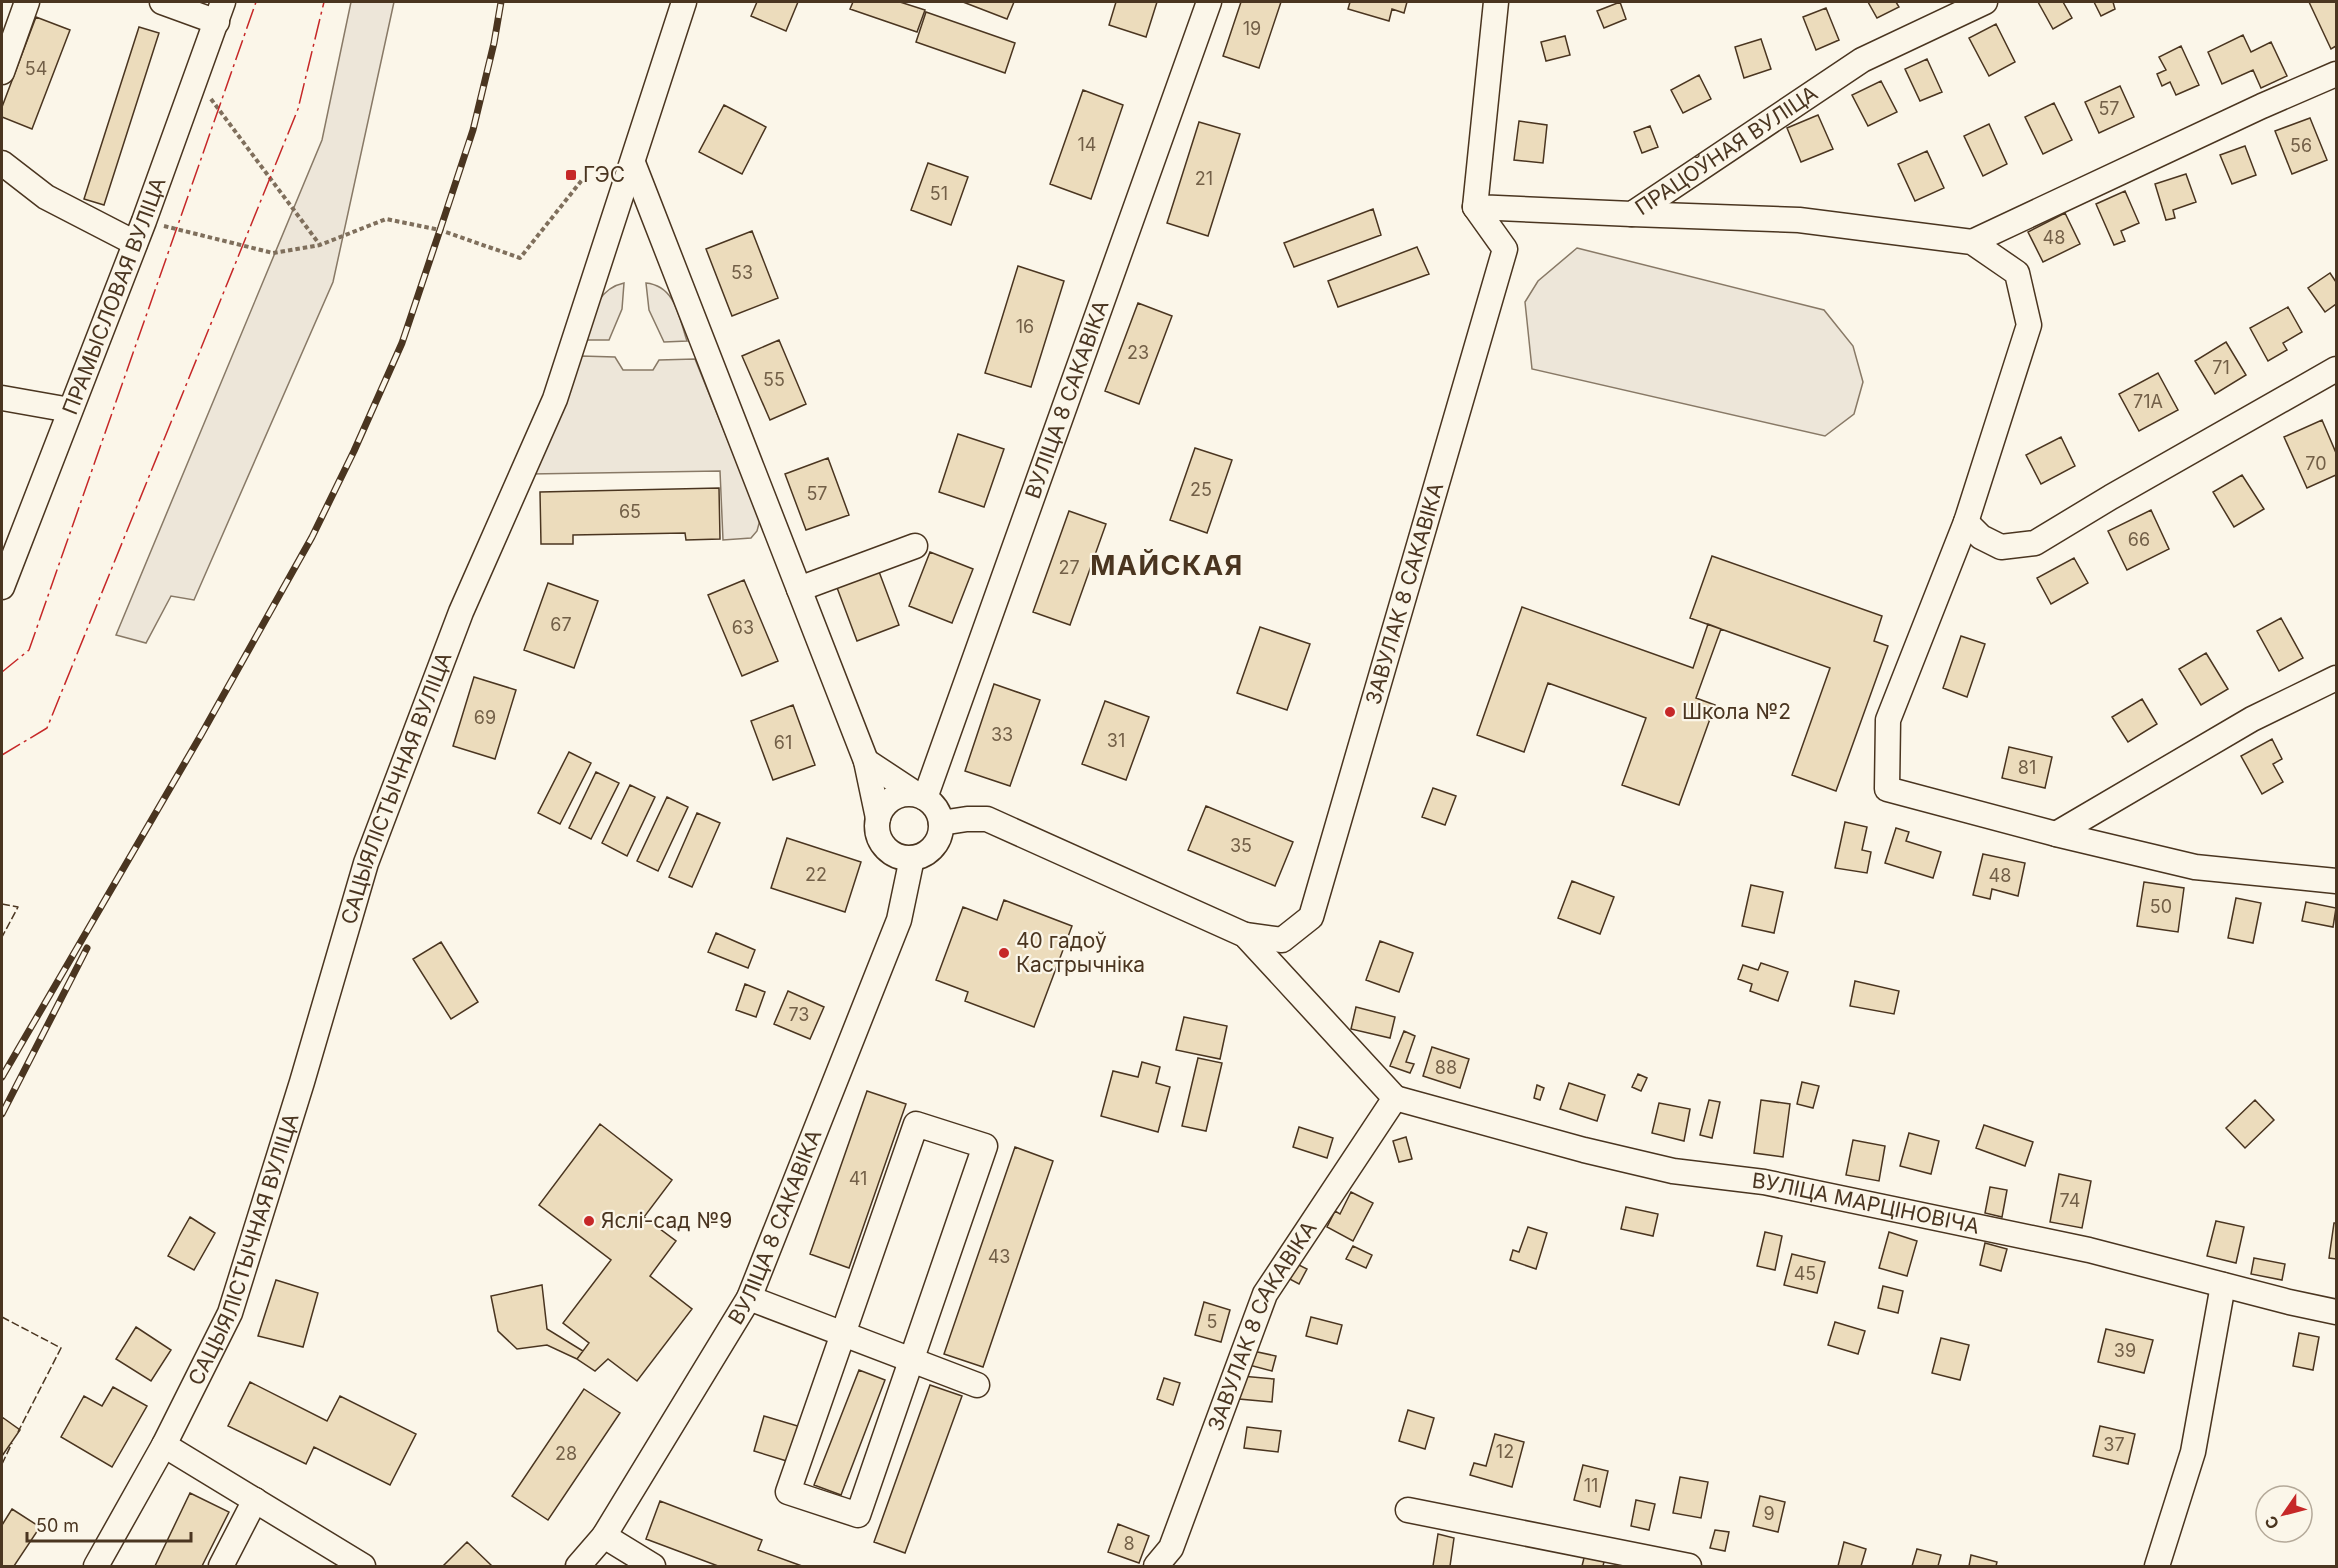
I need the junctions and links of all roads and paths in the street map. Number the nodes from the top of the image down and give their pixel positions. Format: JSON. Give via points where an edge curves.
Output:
{"nodes":[{"id":1,"x":27,"y":2,"type":"edge"},
{"id":2,"x":162,"y":2,"type":"edge"},
{"id":3,"x":684,"y":2,"type":"edge"},
{"id":4,"x":1209,"y":2,"type":"edge"},
{"id":5,"x":1496,"y":2,"type":"edge"},
{"id":6,"x":1985,"y":2,"type":"edge"},
{"id":7,"x":220,"y":12,"type":"edge"},
{"id":8,"x":2,"y":72,"type":"edge"},
{"id":9,"x":2337,"y":74,"type":"edge"},
{"id":10,"x":195,"y":79,"type":"junction"},
{"id":11,"x":633,"y":163,"type":"junction"},
{"id":12,"x":2,"y":164,"type":"edge"},
{"id":13,"x":582,"y":180,"type":"dead end"},
{"id":14,"x":1475,"y":207,"type":"junction"},
{"id":15,"x":1632,"y":214,"type":"junction"},
{"id":16,"x":139,"y":232,"type":"junction"},
{"id":17,"x":1972,"y":242,"type":"junction"},
{"id":18,"x":320,"y":245,"type":"junction"},
{"id":19,"x":2337,"y":369,"type":"edge"},
{"id":20,"x":2,"y":398,"type":"edge"},
{"id":21,"x":70,"y":410,"type":"junction"},
{"id":22,"x":1966,"y":522,"type":"junction"},
{"id":23,"x":915,"y":546,"type":"dead end"},
{"id":24,"x":2,"y":587,"type":"edge"},
{"id":25,"x":799,"y":589,"type":"junction"},
{"id":26,"x":2337,"y":678,"type":"edge"},
{"id":27,"x":866,"y":761,"type":"junction"},
{"id":28,"x":921,"y":796,"type":"junction"},
{"id":29,"x":878,"y":819,"type":"junction"},
{"id":30,"x":941,"y":823,"type":"junction"},
{"id":31,"x":2056,"y":834,"type":"junction"},
{"id":32,"x":912,"y":858,"type":"junction"},
{"id":33,"x":2337,"y":881,"type":"edge"},
{"id":34,"x":1245,"y":935,"type":"junction"},
{"id":35,"x":1395,"y":1098,"type":"junction"},
{"id":36,"x":2223,"y":1285,"type":"junction"},
{"id":37,"x":749,"y":1298,"type":"junction"},
{"id":38,"x":2337,"y":1312,"type":"edge"},
{"id":39,"x":843,"y":1334,"type":"junction"},
{"id":40,"x":912,"y":1360,"type":"junction"},
{"id":41,"x":977,"y":1385,"type":"dead end"},
{"id":42,"x":164,"y":1445,"type":"junction"},
{"id":43,"x":255,"y":1500,"type":"junction"},
{"id":44,"x":1408,"y":1510,"type":"dead end"},
{"id":45,"x":604,"y":1536,"type":"junction"},
{"id":46,"x":96,"y":1566,"type":"edge"},
{"id":47,"x":221,"y":1566,"type":"edge"},
{"id":48,"x":363,"y":1566,"type":"edge"},
{"id":49,"x":578,"y":1566,"type":"edge"},
{"id":50,"x":653,"y":1566,"type":"edge"},
{"id":51,"x":1156,"y":1566,"type":"edge"},
{"id":52,"x":1689,"y":1566,"type":"edge"},
{"id":53,"x":2157,"y":1566,"type":"edge"}],
"edges":[{"from":1,"to":8,"type":"street"},
{"from":2,"to":7,"type":"street"},
{"from":3,"to":11,"type":"street","name":"САЦЫЯЛІСТЫЧНАЯ ВУЛІЦА"},
{"from":4,"to":28,"type":"street","name":"ВУЛІЦА 8 САКАВІКА"},
{"from":5,"to":14,"type":"street"},
{"from":6,"to":15,"type":"street","name":"ПРАЦОЎНАЯ ВУЛІЦА","via":[[1862,60]]},
{"from":7,"to":10,"type":"street","name":"ПРАМЫСЛОВАЯ ВУЛІЦА"},
{"from":9,"to":17,"type":"street"},
{"from":10,"to":16,"type":"street","name":"ПРАМЫСЛОВАЯ ВУЛІЦА"},
{"from":10,"to":18,"type":"path"},
{"from":11,"to":25,"type":"street"},
{"from":11,"to":42,"type":"street","name":"САЦЫЯЛІСТЫЧНАЯ ВУЛІЦА","via":[[555,399],[461,612],[366,863],[230,1313]]},
{"from":12,"to":16,"type":"street","via":[[46,197]]},
{"from":13,"to":18,"type":"path","via":[[520,258],[440,230],[386,219]]},
{"from":14,"to":15,"type":"street","name":"ПРАЦОЎНАЯ ВУЛІЦА"},
{"from":14,"to":34,"type":"street","name":"ЗАВУЛАК 8 САКАВІКА","via":[[1505,249],[1311,917],[1282,940]]},
{"from":15,"to":17,"type":"street","via":[[1799,220]]},
{"from":16,"to":18,"type":"path","via":[[273,253]]},
{"from":16,"to":21,"type":"street","name":"ПРАМЫСЛОВАЯ ВУЛІЦА"},
{"from":17,"to":22,"type":"street","via":[[2017,273],[2029,325]]},
{"from":19,"to":22,"type":"street","via":[[2035,543],[2001,547],[1981,537]]},
{"from":20,"to":21,"type":"street"},
{"from":21,"to":24,"type":"street","name":"ПРАМЫСЛОВАЯ ВУЛІЦА"},
{"from":22,"to":31,"type":"street","via":[[1888,720],[1887,789]]},
{"from":23,"to":25,"type":"street"},
{"from":25,"to":27,"type":"street"},
{"from":26,"to":31,"type":"street","via":[[2252,719]]},
{"from":27,"to":28,"type":"street"},
{"from":27,"to":29,"type":"street"},
{"from":28,"to":29,"type":"street","via":[[896,796],[881,809]]},
{"from":28,"to":30,"type":"street","via":[[938,813]]},
{"from":29,"to":32,"type":"street","via":[[879,838],[885,847]]},
{"from":30,"to":32,"type":"street","via":[[936,842]]},
{"from":30,"to":34,"type":"street","via":[[987,819]]},
{"from":31,"to":33,"type":"street","via":[[2195,867]]},
{"from":32,"to":37,"type":"street","name":"ВУЛІЦА 8 САКАВІКА","via":[[898,920]]},
{"from":34,"to":35,"type":"street"},
{"from":35,"to":36,"type":"street","name":"ВУЛІЦА МАРЦІНОВІЧА","via":[[1673,1171],[1764,1182],[2089,1250]]},
{"from":35,"to":51,"type":"street","name":"ЗАВУЛАК 8 САКАВІКА","via":[[1265,1294],[1171,1548]]},
{"from":36,"to":38,"type":"street","name":"ВУЛІЦА МАРЦІНОВІЧА"},
{"from":36,"to":53,"type":"street","via":[[2193,1452]]},
{"from":37,"to":39,"type":"street"},
{"from":37,"to":45,"type":"street","name":"ВУЛІЦА 8 САКАВІКА"},
{"from":39,"to":40,"type":"street"},
{"from":39,"to":40,"type":"street","via":[[788,1492],[858,1515]]},
{"from":39,"to":40,"type":"street","via":[[916,1124],[985,1146]]},
{"from":40,"to":41,"type":"street"},
{"from":42,"to":43,"type":"street"},
{"from":42,"to":46,"type":"street","name":"САЦЫЯЛІСТЫЧНАЯ ВУЛІЦА"},
{"from":43,"to":47,"type":"street"},
{"from":43,"to":48,"type":"street"},
{"from":44,"to":52,"type":"street"},
{"from":45,"to":49,"type":"street","name":"ВУЛІЦА 8 САКАВІКА"},
{"from":45,"to":50,"type":"street"}]}
